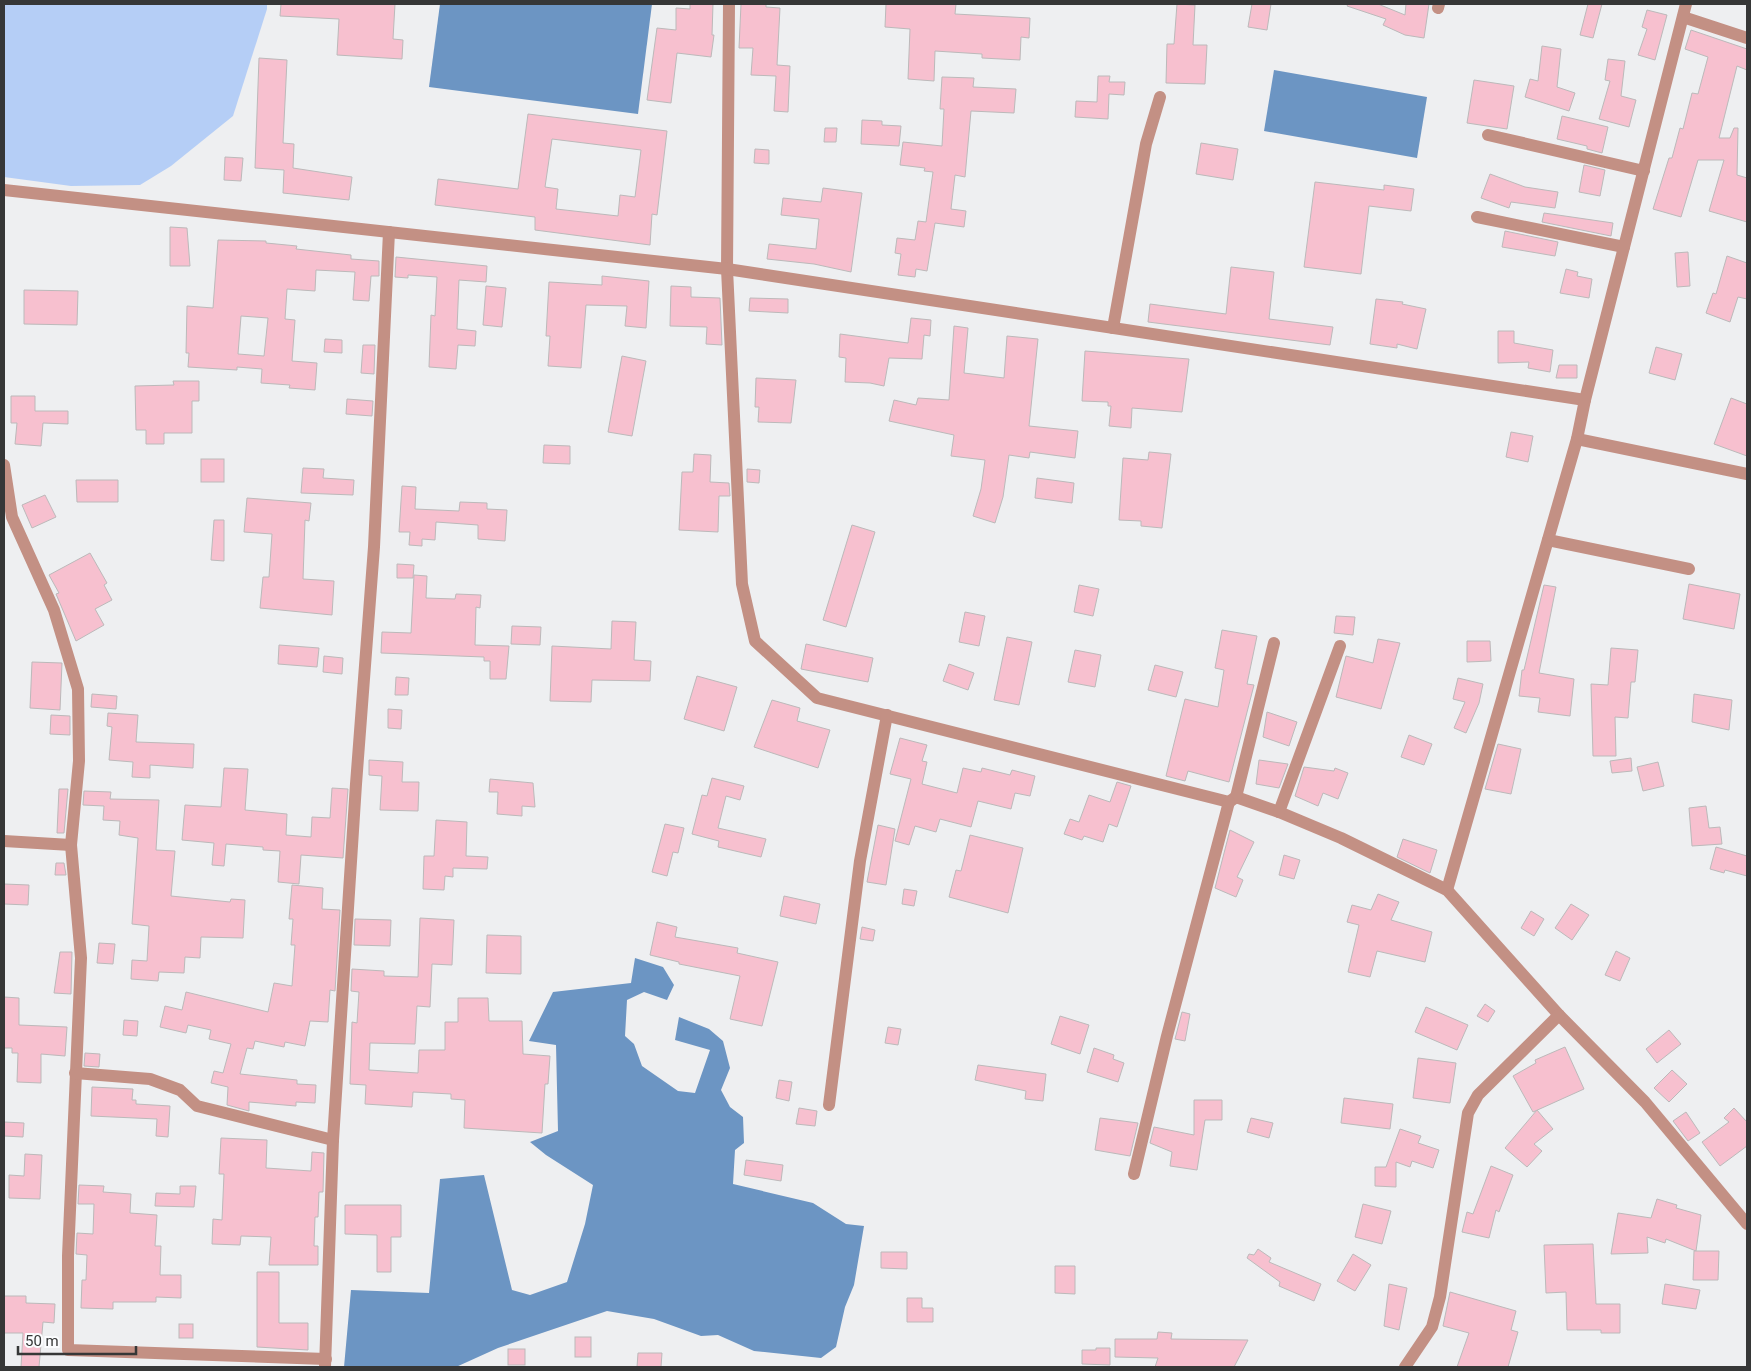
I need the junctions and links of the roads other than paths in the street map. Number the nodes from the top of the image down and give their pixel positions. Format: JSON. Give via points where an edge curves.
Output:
{"nodes":[{"id":1,"x":729,"y":4,"type":"edge"},
{"id":2,"x":1686,"y":4,"type":"edge"},
{"id":3,"x":1683,"y":17,"type":"junction"},
{"id":4,"x":1747,"y":38,"type":"edge"},
{"id":5,"x":1160,"y":98,"type":"dead end"},
{"id":6,"x":1488,"y":135,"type":"dead end"},
{"id":7,"x":1644,"y":171,"type":"junction"},
{"id":8,"x":4,"y":190,"type":"edge"},
{"id":9,"x":1477,"y":217,"type":"dead end"},
{"id":10,"x":389,"y":232,"type":"junction"},
{"id":11,"x":1624,"y":247,"type":"junction"},
{"id":12,"x":727,"y":269,"type":"junction"},
{"id":13,"x":1113,"y":328,"type":"junction"},
{"id":14,"x":1585,"y":400,"type":"junction"},
{"id":15,"x":1577,"y":439,"type":"junction"},
{"id":16,"x":4,"y":465,"type":"edge"},
{"id":17,"x":1747,"y":474,"type":"edge"},
{"id":18,"x":1548,"y":540,"type":"junction"},
{"id":19,"x":1689,"y":569,"type":"dead end"},
{"id":20,"x":1274,"y":643,"type":"dead end"},
{"id":21,"x":1340,"y":646,"type":"dead end"},
{"id":22,"x":887,"y":715,"type":"junction"},
{"id":23,"x":1233,"y":800,"type":"junction"},
{"id":24,"x":1278,"y":812,"type":"junction"},
{"id":25,"x":4,"y":841,"type":"edge"},
{"id":26,"x":71,"y":845,"type":"junction"},
{"id":27,"x":1447,"y":890,"type":"junction"},
{"id":28,"x":1559,"y":1015,"type":"junction"},
{"id":29,"x":75,"y":1073,"type":"junction"},
{"id":30,"x":829,"y":1105,"type":"dead end"},
{"id":31,"x":333,"y":1140,"type":"junction"},
{"id":32,"x":1134,"y":1174,"type":"dead end"},
{"id":33,"x":1747,"y":1224,"type":"edge"},
{"id":34,"x":326,"y":1363,"type":"edge"},
{"id":35,"x":1405,"y":1367,"type":"edge"}],
"edges":[{"from":1,"to":12,"type":"street"},
{"from":2,"to":3,"type":"street"},
{"from":3,"to":4,"type":"street"},
{"from":3,"to":7,"type":"street"},
{"from":5,"to":13,"type":"street","via":[[1146,144]]},
{"from":6,"to":7,"type":"street"},
{"from":7,"to":11,"type":"street"},
{"from":8,"to":10,"type":"street"},
{"from":9,"to":11,"type":"street"},
{"from":10,"to":12,"type":"street"},
{"from":10,"to":31,"type":"street","via":[[374,547]]},
{"from":11,"to":14,"type":"street"},
{"from":12,"to":13,"type":"street"},
{"from":12,"to":22,"type":"street","via":[[742,584],[755,641],[817,698]]},
{"from":13,"to":14,"type":"street"},
{"from":14,"to":15,"type":"street"},
{"from":15,"to":17,"type":"street"},
{"from":15,"to":18,"type":"street"},
{"from":16,"to":26,"type":"street","via":[[12,517],[54,610],[78,689],[79,761]]},
{"from":18,"to":19,"type":"street"},
{"from":18,"to":27,"type":"street"},
{"from":20,"to":23,"type":"street"},
{"from":21,"to":24,"type":"street"},
{"from":22,"to":23,"type":"street"},
{"from":22,"to":30,"type":"street","via":[[860,861]]},
{"from":23,"to":24,"type":"street"},
{"from":23,"to":32,"type":"street","via":[[1167,1036]]},
{"from":24,"to":27,"type":"street","via":[[1341,838]]},
{"from":25,"to":26,"type":"street"},
{"from":26,"to":29,"type":"street","via":[[81,958]]},
{"from":27,"to":28,"type":"street"},
{"from":28,"to":33,"type":"street","via":[[1645,1102]]},
{"from":28,"to":35,"type":"street","via":[[1478,1095],[1468,1113],[1440,1297],[1432,1326]]},
{"from":29,"to":31,"type":"street","via":[[150,1079],[180,1090],[197,1106]]},
{"from":29,"to":34,"type":"street","via":[[68,1350]]},
{"from":31,"to":34,"type":"street"}]}
